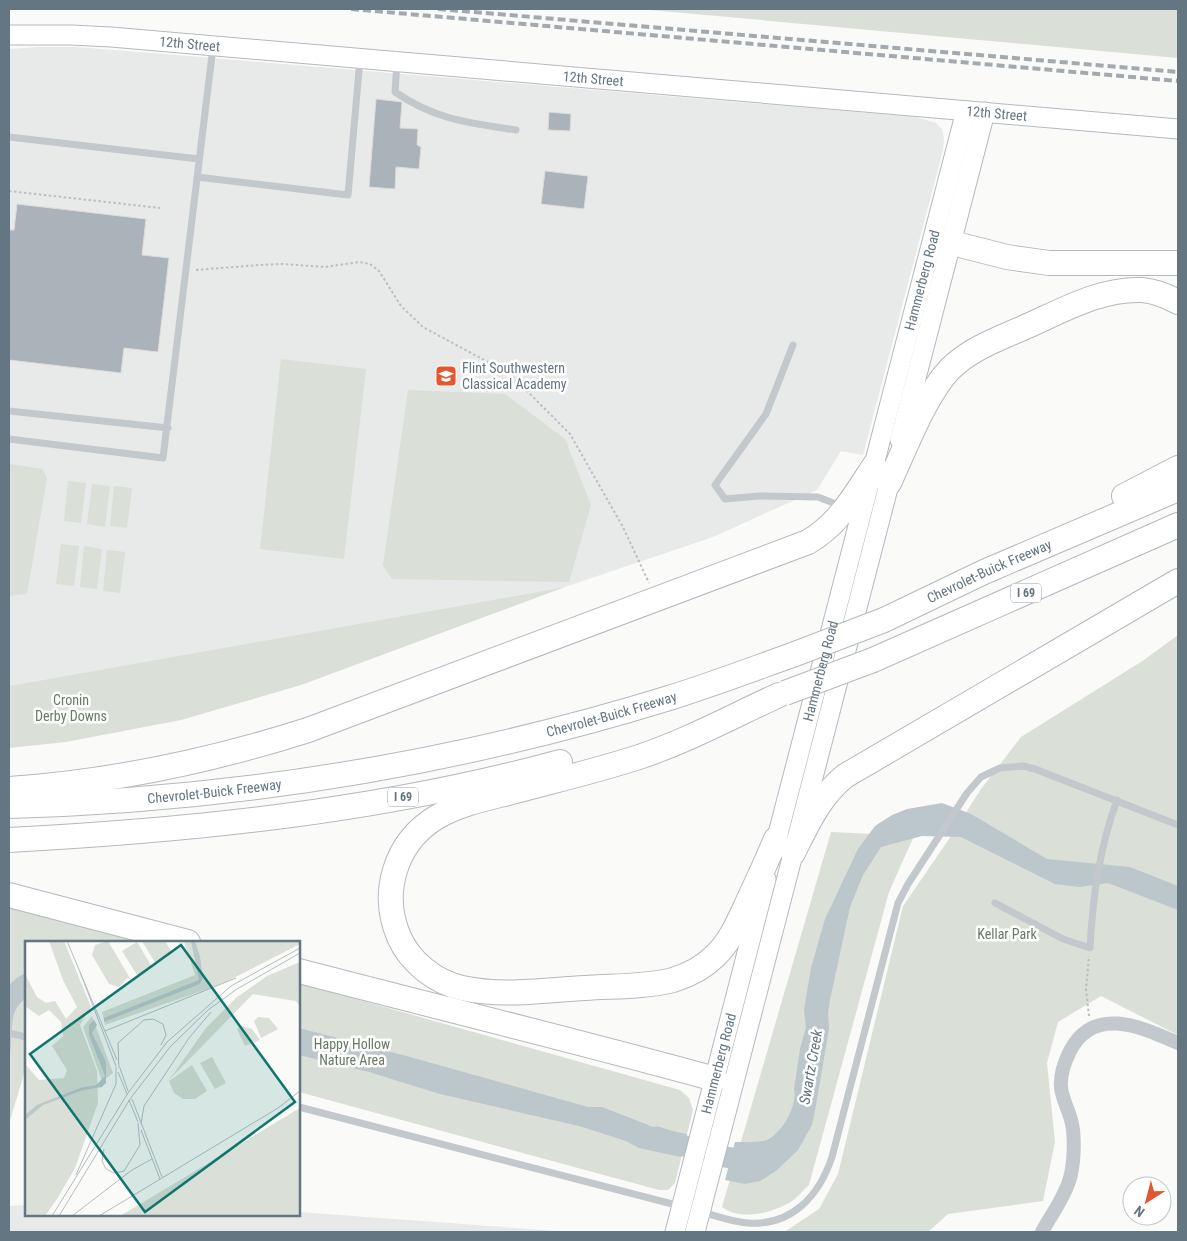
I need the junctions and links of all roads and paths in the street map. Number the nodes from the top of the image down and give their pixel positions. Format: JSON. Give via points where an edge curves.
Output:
{"nodes":[{"id":1,"x":9,"y":35,"type":"edge"},
{"id":2,"x":214,"y":46,"type":"junction"},
{"id":3,"x":360,"y":59,"type":"junction"},
{"id":4,"x":397,"y":62,"type":"junction"},
{"id":5,"x":966,"y":111,"type":"junction"},
{"id":6,"x":985,"y":112,"type":"junction"},
{"id":7,"x":1178,"y":129,"type":"edge"},
{"id":8,"x":516,"y":130,"type":"dead end"},
{"id":9,"x":9,"y":137,"type":"edge"},
{"id":10,"x":199,"y":159,"type":"junction"},
{"id":11,"x":197,"y":178,"type":"junction"},
{"id":12,"x":9,"y":191,"type":"edge"},
{"id":13,"x":160,"y":208,"type":"dead end"},
{"id":14,"x":952,"y":243,"type":"junction"},
{"id":15,"x":929,"y":257,"type":"junction"},
{"id":16,"x":1178,"y":263,"type":"edge"},
{"id":17,"x":186,"y":270,"type":"junction"},
{"id":18,"x":1178,"y":302,"type":"edge"},
{"id":19,"x":794,"y":345,"type":"dead end"},
{"id":20,"x":9,"y":411,"type":"edge"},
{"id":21,"x":168,"y":428,"type":"junction"},
{"id":22,"x":9,"y":439,"type":"edge"},
{"id":23,"x":1178,"y":468,"type":"edge"},
{"id":24,"x":882,"y":475,"type":"junction"},
{"id":25,"x":1178,"y":489,"type":"edge"},
{"id":26,"x":846,"y":508,"type":"junction"},
{"id":27,"x":1178,"y":525,"type":"edge"},
{"id":28,"x":984,"y":572,"type":"junction"},
{"id":29,"x":1178,"y":581,"type":"edge"},
{"id":30,"x":650,"y":584,"type":"dead end"},
{"id":31,"x":782,"y":694,"type":"junction"},
{"id":32,"x":9,"y":789,"type":"edge"},
{"id":33,"x":1117,"y":800,"type":"junction"},
{"id":34,"x":9,"y":806,"type":"edge"},
{"id":35,"x":1178,"y":825,"type":"edge"},
{"id":36,"x":9,"y":840,"type":"edge"},
{"id":37,"x":785,"y":846,"type":"junction"},
{"id":38,"x":9,"y":895,"type":"edge"},
{"id":39,"x":996,"y":904,"type":"dead end"},
{"id":40,"x":184,"y":941,"type":"edge"},
{"id":41,"x":1090,"y":948,"type":"junction"},
{"id":42,"x":300,"y":971,"type":"edge"},
{"id":43,"x":1092,"y":1022,"type":"junction"},
{"id":44,"x":9,"y":1033,"type":"edge"},
{"id":45,"x":25,"y":1037,"type":"edge"},
{"id":46,"x":1178,"y":1043,"type":"edge"},
{"id":47,"x":738,"y":1066,"type":"junction"},
{"id":48,"x":715,"y":1079,"type":"junction"},
{"id":49,"x":300,"y":1107,"type":"edge"},
{"id":50,"x":712,"y":1125,"type":"junction"},
{"id":51,"x":691,"y":1209,"type":"junction"},
{"id":52,"x":675,"y":1232,"type":"edge"},
{"id":53,"x":695,"y":1232,"type":"edge"},
{"id":54,"x":1042,"y":1232,"type":"edge"}],
"edges":[{"from":1,"to":2,"type":"street","name":"12th Street","via":[[91,36]]},
{"from":2,"to":3,"type":"street","name":"12th Street"},
{"from":2,"to":10,"type":"lane"},
{"from":3,"to":4,"type":"street","name":"12th Street"},
{"from":3,"to":11,"type":"lane","via":[[348,195]]},
{"from":4,"to":5,"type":"street","name":"12th Street"},
{"from":4,"to":8,"type":"lane","via":[[395,92],[404,98],[457,122]]},
{"from":5,"to":6,"type":"street","name":"12th Street"},
{"from":5,"to":15,"type":"street","name":"Hammerberg Road"},
{"from":6,"to":7,"type":"street","name":"12th Street"},
{"from":6,"to":14,"type":"street","name":"Hammerberg Road"},
{"from":9,"to":10,"type":"lane"},
{"from":10,"to":11,"type":"lane"},
{"from":11,"to":17,"type":"lane"},
{"from":12,"to":13,"type":"path"},
{"from":14,"to":15,"type":"street","via":[[940,246]]},
{"from":14,"to":16,"type":"highway","via":[[1007,257],[1049,263]]},
{"from":14,"to":24,"type":"street","name":"Hammerberg Road"},
{"from":15,"to":24,"type":"street","name":"Hammerberg Road"},
{"from":17,"to":21,"type":"lane"},
{"from":17,"to":30,"type":"path","via":[[283,264],[326,267],[360,262],[370,264],[412,318],[510,374],[570,434],[624,527]]},
{"from":18,"to":24,"type":"highway","via":[[1142,290],[1110,294],[1074,306],[971,353],[951,368],[935,389]]},
{"from":19,"to":26,"type":"lane","via":[[766,414],[714,485],[725,499],[818,496]]},
{"from":20,"to":21,"type":"lane"},
{"from":21,"to":22,"type":"lane","via":[[163,458]]},
{"from":23,"to":28,"type":"highway","via":[[1046,534]]},
{"from":24,"to":26,"type":"highway"},
{"from":24,"to":37,"type":"street","name":"Hammerberg Road"},
{"from":25,"to":28,"type":"highway","name":"Chevrolet-Buick Freeway"},
{"from":26,"to":32,"type":"highway","via":[[820,535],[795,547],[308,730],[157,769],[83,782]]},
{"from":27,"to":31,"type":"highway","number":"I 69","bridge":true,"via":[[873,660]]},
{"from":28,"to":34,"type":"highway","name":"Chevrolet-Buick Freeway","bridge":true,"via":[[884,620],[795,654],[669,698],[508,741],[360,772],[260,787],[104,803]]},
{"from":29,"to":37,"type":"highway","via":[[845,776]]},
{"from":31,"to":36,"type":"highway","number":"I 69","via":[[607,750],[539,768],[323,812],[144,832]]},
{"from":31,"to":37,"type":"highway","via":[[662,749],[480,800],[438,816],[416,833],[400,856],[391,884],[392,914],[401,942],[419,965],[456,987],[507,992],[669,981],[705,966],[722,949]]},
{"from":33,"to":35,"type":"lane"},
{"from":33,"to":41,"type":"lane","via":[[1093,895]]},
{"from":33,"to":51,"type":"lane","via":[[1023,766],[1000,768],[981,777],[959,804],[898,903],[832,1157],[816,1192],[796,1210],[760,1223],[732,1220]]},
{"from":37,"to":47,"type":"street","name":"Hammerberg Road"},
{"from":37,"to":48,"type":"street","name":"Hammerberg Road"},
{"from":38,"to":40,"type":"highway"},
{"from":39,"to":41,"type":"lane","via":[[1063,939]]},
{"from":41,"to":43,"type":"path","via":[[1086,989]]},
{"from":42,"to":48,"type":"highway"},
{"from":43,"to":46,"type":"street","via":[[1132,1025]]},
{"from":43,"to":54,"type":"street","via":[[1073,1045],[1064,1063],[1061,1087],[1072,1125],[1073,1142],[1070,1178]]},
{"from":44,"to":45,"type":"lane"},
{"from":47,"to":48,"type":"street","via":[[727,1076]]},
{"from":47,"to":50,"type":"street","name":"Hammerberg Road"},
{"from":48,"to":50,"type":"street","name":"Hammerberg Road"},
{"from":49,"to":51,"type":"lane"},
{"from":50,"to":51,"type":"street","name":"Hammerberg Road","via":[[691,1171]]},
{"from":50,"to":51,"type":"street","name":"Hammerberg Road","via":[[710,1175]]},
{"from":51,"to":52,"type":"street","name":"Hammerberg Road"},
{"from":51,"to":53,"type":"street","name":"Hammerberg Road"}]}
